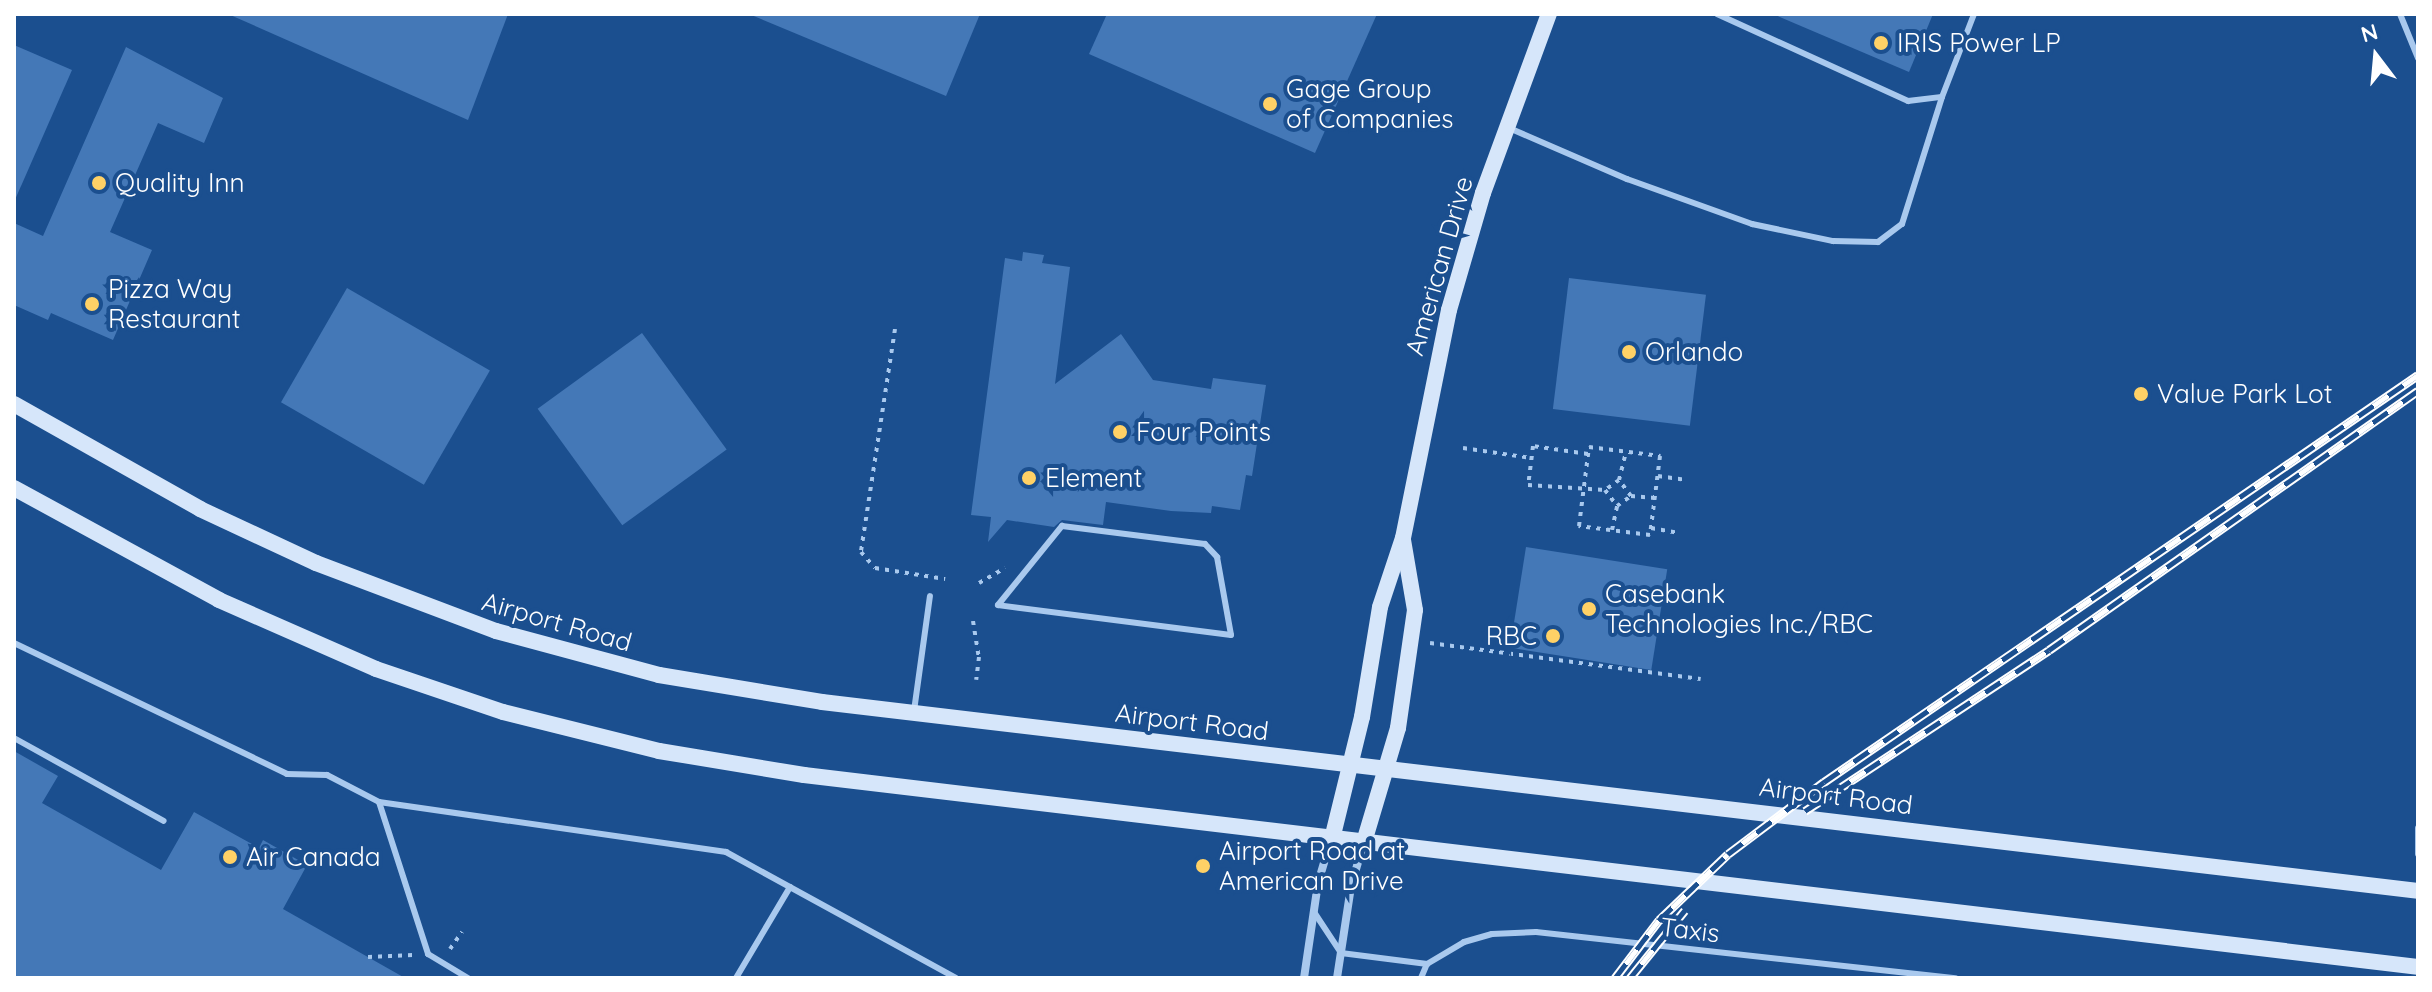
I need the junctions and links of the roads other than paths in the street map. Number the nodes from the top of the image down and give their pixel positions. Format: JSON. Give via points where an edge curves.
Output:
{"nodes":[{"id":1,"x":1549,"y":14,"type":"edge"},
{"id":2,"x":1717,"y":14,"type":"edge"},
{"id":3,"x":1974,"y":14,"type":"edge"},
{"id":4,"x":2400,"y":14,"type":"edge"},
{"id":5,"x":2418,"y":58,"type":"edge"},
{"id":6,"x":1942,"y":97,"type":"junction"},
{"id":7,"x":1506,"y":126,"type":"junction"},
{"id":8,"x":14,"y":404,"type":"edge"},
{"id":9,"x":14,"y":488,"type":"edge"},
{"id":10,"x":1403,"y":538,"type":"junction"},
{"id":11,"x":930,"y":596,"type":"dead end"},
{"id":12,"x":998,"y":605,"type":"joint"},
{"id":13,"x":14,"y":643,"type":"edge"},
{"id":14,"x":913,"y":713,"type":"junction"},
{"id":15,"x":14,"y":738,"type":"edge"},
{"id":16,"x":1351,"y":764,"type":"junction"},
{"id":17,"x":1386,"y":768,"type":"junction"},
{"id":18,"x":379,"y":802,"type":"junction"},
{"id":19,"x":164,"y":821,"type":"dead end"},
{"id":20,"x":2418,"y":828,"type":"edge"},
{"id":21,"x":1332,"y":839,"type":"junction"},
{"id":22,"x":1364,"y":842,"type":"junction"},
{"id":23,"x":2418,"y":854,"type":"edge"},
{"id":24,"x":790,"y":887,"type":"junction"},
{"id":25,"x":2418,"y":891,"type":"edge"},
{"id":26,"x":1314,"y":912,"type":"junction"},
{"id":27,"x":1341,"y":953,"type":"junction"},
{"id":28,"x":1427,"y":964,"type":"junction"},
{"id":29,"x":2418,"y":966,"type":"edge"},
{"id":30,"x":468,"y":978,"type":"edge"},
{"id":31,"x":736,"y":978,"type":"edge"},
{"id":32,"x":956,"y":978,"type":"edge"},
{"id":33,"x":1304,"y":978,"type":"edge"},
{"id":34,"x":1337,"y":978,"type":"edge"},
{"id":35,"x":1421,"y":978,"type":"edge"},
{"id":36,"x":1955,"y":978,"type":"edge"}],
"edges":[{"from":1,"to":7,"type":"main road","name":"American Drive"},
{"from":2,"to":6,"type":"lane","via":[[1908,101]]},
{"from":3,"to":6,"type":"lane"},
{"from":4,"to":5,"type":"lane"},
{"from":6,"to":7,"type":"lane","via":[[1902,224],[1878,242],[1833,241],[1752,224],[1627,179]]},
{"from":7,"to":10,"type":"main road","name":"American Drive","via":[[1439,351]]},
{"from":8,"to":14,"type":"main road","name":"Airport Road","via":[[258,538],[496,631],[671,677]]},
{"from":9,"to":21,"type":"main road","via":[[285,631],[439,691],[579,732],[804,775]]},
{"from":10,"to":16,"type":"main road","name":"American Drive","via":[[1380,607]]},
{"from":10,"to":17,"type":"main road","name":"American Drive","via":[[1415,610],[1398,728]]},
{"from":11,"to":14,"type":"lane"},
{"from":12,"to":12,"type":"lane","via":[[1062,526],[1194,542],[1217,557],[1231,635]]},
{"from":13,"to":18,"type":"lane","via":[[287,774],[327,775]]},
{"from":14,"to":16,"type":"main road","name":"Airport Road"},
{"from":15,"to":19,"type":"lane"},
{"from":16,"to":17,"type":"main road","name":"Airport Road"},
{"from":16,"to":21,"type":"main road","name":"American Drive"},
{"from":17,"to":22,"type":"main road","name":"American Drive"},
{"from":17,"to":25,"type":"main road","name":"Airport Road"},
{"from":18,"to":24,"type":"lane","via":[[726,852]]},
{"from":18,"to":30,"type":"lane","via":[[428,954]]},
{"from":20,"to":23,"type":"lane"},
{"from":21,"to":22,"type":"main road"},
{"from":21,"to":26,"type":"street","name":"American Drive"},
{"from":22,"to":27,"type":"street","name":"American Drive"},
{"from":22,"to":29,"type":"main road"},
{"from":24,"to":31,"type":"lane"},
{"from":24,"to":32,"type":"lane"},
{"from":26,"to":27,"type":"lane"},
{"from":26,"to":33,"type":"street","name":"American Drive"},
{"from":27,"to":28,"type":"lane"},
{"from":27,"to":34,"type":"street","name":"American Drive"},
{"from":28,"to":35,"type":"lane"},
{"from":28,"to":36,"type":"lane","name":"Taxis","via":[[1464,942],[1492,934],[1536,932]]}]}
